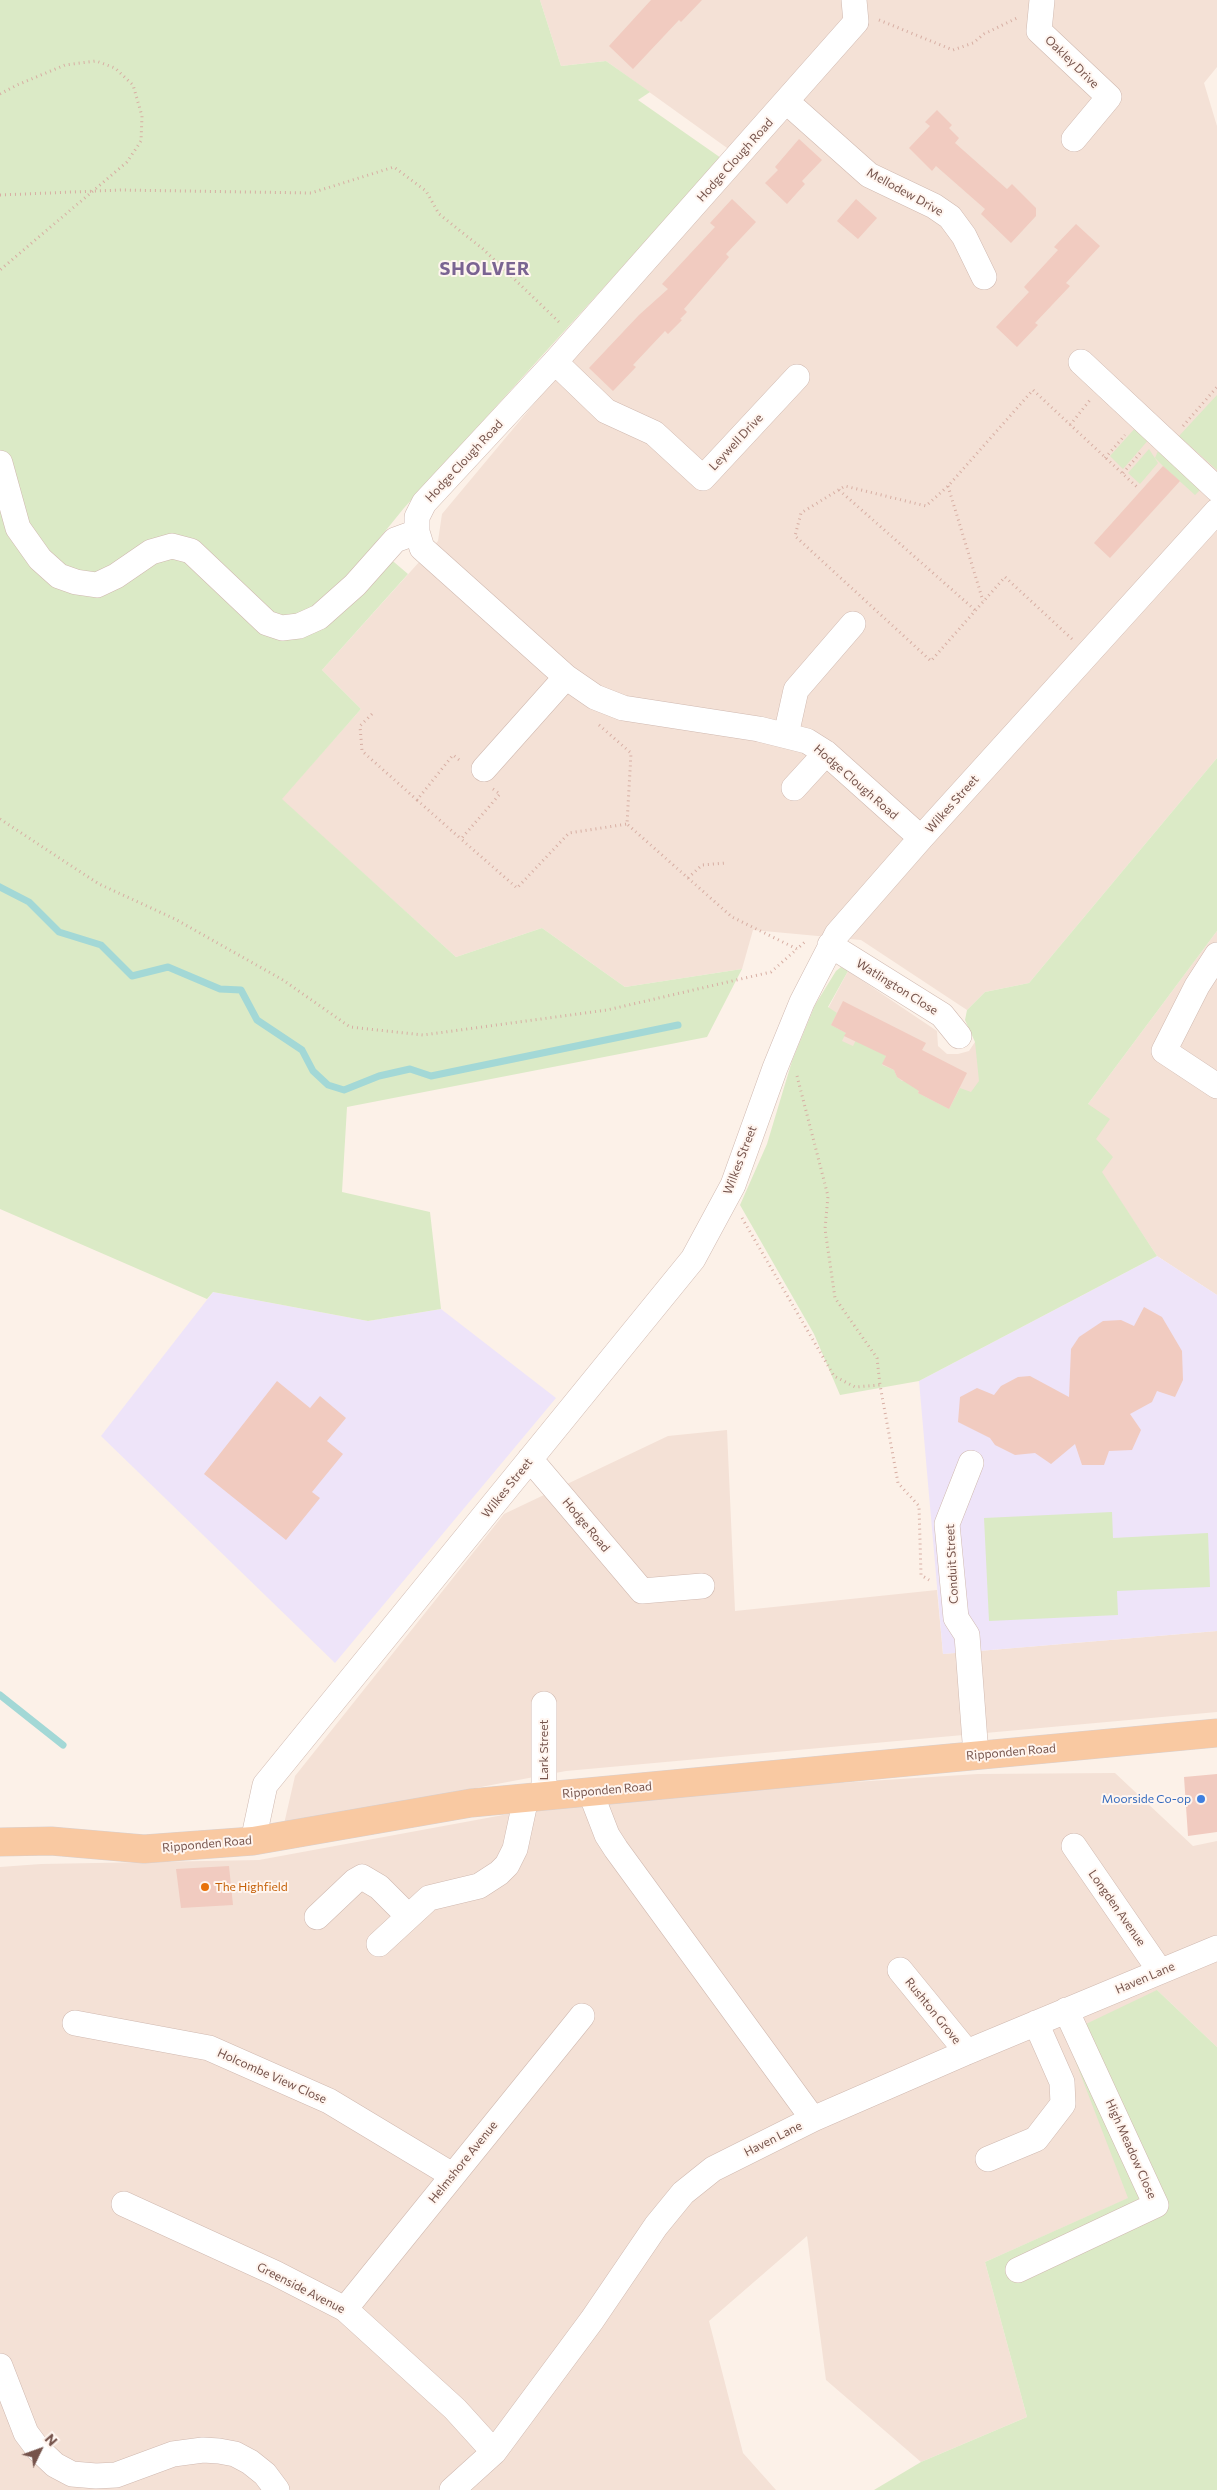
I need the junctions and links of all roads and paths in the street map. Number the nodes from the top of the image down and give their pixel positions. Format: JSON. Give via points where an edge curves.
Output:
{"nodes":[{"id":1,"x":855,"y":6,"type":"edge"},
{"id":2,"x":1042,"y":8,"type":"edge"},
{"id":3,"x":0,"y":94,"type":"edge"},
{"id":4,"x":786,"y":102,"type":"junction"},
{"id":5,"x":1074,"y":139,"type":"dead end"},
{"id":6,"x":93,"y":191,"type":"junction"},
{"id":7,"x":0,"y":195,"type":"edge"},
{"id":8,"x":0,"y":270,"type":"edge"},
{"id":9,"x":984,"y":277,"type":"dead end"},
{"id":10,"x":576,"y":338,"type":"junction"},
{"id":11,"x":555,"y":362,"type":"junction"},
{"id":12,"x":1081,"y":362,"type":"dead end"},
{"id":13,"x":797,"y":377,"type":"dead end"},
{"id":14,"x":1104,"y":384,"type":"junction"},
{"id":15,"x":1217,"y":387,"type":"edge"},
{"id":16,"x":1070,"y":424,"type":"junction"},
{"id":17,"x":1155,"y":431,"type":"junction"},
{"id":18,"x":1106,"y":458,"type":"junction"},
{"id":19,"x":0,"y":463,"type":"edge"},
{"id":20,"x":1123,"y":473,"type":"junction"},
{"id":21,"x":948,"y":486,"type":"junction"},
{"id":22,"x":1138,"y":488,"type":"dead end"},
{"id":23,"x":1217,"y":489,"type":"edge"},
{"id":24,"x":839,"y":490,"type":"junction"},
{"id":25,"x":1217,"y":511,"type":"edge"},
{"id":26,"x":417,"y":532,"type":"junction"},
{"id":27,"x":983,"y":602,"type":"junction"},
{"id":28,"x":975,"y":610,"type":"junction"},
{"id":29,"x":853,"y":624,"type":"dead end"},
{"id":30,"x":1088,"y":654,"type":"junction"},
{"id":31,"x":566,"y":677,"type":"junction"},
{"id":32,"x":372,"y":714,"type":"dead end"},
{"id":33,"x":598,"y":724,"type":"dead end"},
{"id":34,"x":786,"y":735,"type":"junction"},
{"id":35,"x":826,"y":753,"type":"junction"},
{"id":36,"x":481,"y":774,"type":"junction"},
{"id":37,"x":794,"y":788,"type":"dead end"},
{"id":38,"x":417,"y":800,"type":"junction"},
{"id":39,"x":0,"y":819,"type":"edge"},
{"id":40,"x":627,"y":824,"type":"junction"},
{"id":41,"x":921,"y":838,"type":"junction"},
{"id":42,"x":461,"y":839,"type":"junction"},
{"id":43,"x":726,"y":863,"type":"dead end"},
{"id":44,"x":688,"y":878,"type":"junction"},
{"id":45,"x":830,"y":945,"type":"junction"},
{"id":46,"x":797,"y":949,"type":"junction"},
{"id":47,"x":1217,"y":955,"type":"edge"},
{"id":48,"x":959,"y":1036,"type":"dead end"},
{"id":49,"x":778,"y":1059,"type":"junction"},
{"id":50,"x":1217,"y":1086,"type":"edge"},
{"id":51,"x":726,"y":1197,"type":"junction"},
{"id":52,"x":880,"y":1384,"type":"junction"},
{"id":53,"x":530,"y":1459,"type":"junction"},
{"id":54,"x":971,"y":1463,"type":"dead end"},
{"id":55,"x":933,"y":1582,"type":"dead end"},
{"id":56,"x":702,"y":1586,"type":"dead end"},
{"id":57,"x":544,"y":1704,"type":"dead end"},
{"id":58,"x":1217,"y":1733,"type":"edge"},
{"id":59,"x":976,"y":1755,"type":"junction"},
{"id":60,"x":590,"y":1791,"type":"junction"},
{"id":61,"x":535,"y":1797,"type":"junction"},
{"id":62,"x":253,"y":1841,"type":"junction"},
{"id":63,"x":0,"y":1842,"type":"edge"},
{"id":64,"x":1074,"y":1846,"type":"dead end"},
{"id":65,"x":408,"y":1916,"type":"junction"},
{"id":66,"x":317,"y":1917,"type":"dead end"},
{"id":67,"x":379,"y":1944,"type":"dead end"},
{"id":68,"x":1217,"y":1948,"type":"edge"},
{"id":69,"x":900,"y":1970,"type":"dead end"},
{"id":70,"x":1160,"y":1971,"type":"junction"},
{"id":71,"x":1066,"y":2010,"type":"junction"},
{"id":72,"x":582,"y":2016,"type":"dead end"},
{"id":73,"x":75,"y":2023,"type":"dead end"},
{"id":74,"x":1036,"y":2023,"type":"junction"},
{"id":75,"x":967,"y":2052,"type":"junction"},
{"id":76,"x":813,"y":2119,"type":"junction"},
{"id":77,"x":988,"y":2159,"type":"dead end"},
{"id":78,"x":452,"y":2174,"type":"junction"},
{"id":79,"x":124,"y":2204,"type":"dead end"},
{"id":80,"x":1018,"y":2270,"type":"dead end"},
{"id":81,"x":346,"y":2309,"type":"junction"},
{"id":82,"x":0,"y":2366,"type":"edge"},
{"id":83,"x":494,"y":2452,"type":"junction"},
{"id":84,"x":95,"y":2483,"type":"edge"},
{"id":85,"x":277,"y":2490,"type":"edge"},
{"id":86,"x":452,"y":2490,"type":"edge"}],
"edges":[{"from":1,"to":2,"type":"path","via":[[953,50]]},
{"from":1,"to":4,"type":"street","name":"Hodge Clough Road","via":[[856,22]]},
{"from":2,"to":5,"type":"street","name":"Oakley Drive","via":[[1039,30],[1109,97]]},
{"from":3,"to":6,"type":"path","via":[[65,65],[96,61],[115,68],[133,85],[142,116],[141,141],[127,162]]},
{"from":4,"to":9,"type":"street","name":"Mellodew Drive","via":[[869,175],[950,217],[964,236]]},
{"from":4,"to":10,"type":"street","name":"Hodge Clough Road"},
{"from":6,"to":7,"type":"path"},
{"from":6,"to":8,"type":"path"},
{"from":6,"to":10,"type":"path","via":[[311,193],[394,167],[426,191],[439,214],[483,249]]},
{"from":10,"to":11,"type":"street","name":"Hodge Clough Road"},
{"from":11,"to":13,"type":"street","name":"Leywell Drive","via":[[606,411],[654,433],[703,478]]},
{"from":11,"to":26,"type":"street","name":"Hodge Clough Road","via":[[424,503],[417,517]]},
{"from":12,"to":14,"type":"street"},
{"from":14,"to":16,"type":"path"},
{"from":14,"to":17,"type":"street"},
{"from":15,"to":17,"type":"path"},
{"from":16,"to":18,"type":"path"},
{"from":16,"to":21,"type":"path","via":[[1033,390]]},
{"from":17,"to":18,"type":"path"},
{"from":17,"to":20,"type":"path"},
{"from":17,"to":23,"type":"street"},
{"from":18,"to":20,"type":"path"},
{"from":19,"to":26,"type":"street","via":[[18,528],[40,559],[59,576],[97,585],[151,552],[172,546],[191,551],[267,623],[282,628],[299,626],[319,617],[355,586],[395,540]]},
{"from":20,"to":22,"type":"path"},
{"from":21,"to":24,"type":"path","via":[[926,506],[845,486]]},
{"from":21,"to":27,"type":"path"},
{"from":24,"to":28,"type":"path"},
{"from":24,"to":28,"type":"path","via":[[801,513],[795,536],[931,661]]},
{"from":25,"to":30,"type":"street","name":"Wilkes Street"},
{"from":26,"to":31,"type":"street","name":"Hodge Clough Road","via":[[422,548]]},
{"from":27,"to":28,"type":"path"},
{"from":27,"to":30,"type":"path","via":[[1005,577]]},
{"from":29,"to":34,"type":"street","via":[[796,690]]},
{"from":30,"to":41,"type":"street","name":"Wilkes Street"},
{"from":31,"to":34,"type":"street","name":"Hodge Clough Road","via":[[595,697],[624,708]]},
{"from":31,"to":36,"type":"street"},
{"from":32,"to":38,"type":"path","via":[[360,726],[362,751]]},
{"from":33,"to":40,"type":"path","via":[[631,753]]},
{"from":34,"to":35,"type":"street","name":"Hodge Clough Road","via":[[807,740]]},
{"from":35,"to":37,"type":"street"},
{"from":35,"to":41,"type":"street","name":"Hodge Clough Road"},
{"from":36,"to":38,"type":"path","via":[[454,755]]},
{"from":36,"to":42,"type":"path","via":[[500,794]]},
{"from":38,"to":42,"type":"path"},
{"from":39,"to":46,"type":"path","via":[[99,884],[175,919],[283,980],[350,1027],[423,1035],[607,1010],[771,972]]},
{"from":40,"to":42,"type":"path","via":[[569,833],[517,888]]},
{"from":40,"to":44,"type":"path"},
{"from":41,"to":45,"type":"street","name":"Wilkes Street"},
{"from":43,"to":44,"type":"path","via":[[702,865]]},
{"from":44,"to":46,"type":"path","via":[[732,917]]},
{"from":45,"to":46,"type":"path","via":[[817,931]]},
{"from":45,"to":48,"type":"street","name":"Watlington Close","via":[[942,1015]]},
{"from":45,"to":49,"type":"street","name":"Wilkes Street"},
{"from":47,"to":50,"type":"street","via":[[1197,986],[1164,1051]]},
{"from":49,"to":51,"type":"street","name":"Wilkes Street"},
{"from":49,"to":52,"type":"path","via":[[795,1064],[824,1179],[828,1196],[825,1230],[835,1298],[877,1358]]},
{"from":51,"to":52,"type":"path","via":[[740,1213],[834,1376],[855,1387]]},
{"from":51,"to":53,"type":"street","name":"Wilkes Street","via":[[693,1259]]},
{"from":52,"to":55,"type":"path","via":[[898,1483],[919,1506],[922,1575]]},
{"from":53,"to":56,"type":"street","name":"Hodge Road","via":[[642,1591]]},
{"from":53,"to":62,"type":"street","name":"Wilkes Street","via":[[265,1785]]},
{"from":54,"to":59,"type":"street","name":"Conduit Street","via":[[947,1524],[956,1618],[966,1635]]},
{"from":57,"to":61,"type":"street","name":"Lark Street"},
{"from":58,"to":59,"type":"main road","name":"Ripponden Road"},
{"from":59,"to":60,"type":"main road","name":"Ripponden Road"},
{"from":60,"to":61,"type":"main road","name":"Ripponden Road"},
{"from":60,"to":76,"type":"street","via":[[616,1849]]},
{"from":61,"to":62,"type":"main road","name":"Ripponden Road","via":[[471,1803]]},
{"from":61,"to":65,"type":"street","name":"Lark Street","via":[[515,1849],[499,1873],[479,1886],[429,1898]]},
{"from":62,"to":63,"type":"main road","name":"Ripponden Road","via":[[144,1849],[50,1841]]},
{"from":64,"to":70,"type":"street","name":"Longden Avenue"},
{"from":65,"to":66,"type":"street","via":[[379,1887],[362,1877]]},
{"from":65,"to":67,"type":"street","name":"Lark Street"},
{"from":68,"to":70,"type":"street","name":"Haven Lane"},
{"from":69,"to":75,"type":"street","name":"Rushton Grove"},
{"from":70,"to":71,"type":"street","name":"Haven Lane"},
{"from":71,"to":74,"type":"street","name":"Haven Lane"},
{"from":71,"to":80,"type":"street","name":"High Meadow Close","via":[[1156,2205]]},
{"from":72,"to":78,"type":"street","name":"Helmshore Avenue"},
{"from":73,"to":78,"type":"street","name":"Holcombe View Close","via":[[209,2048],[329,2101]]},
{"from":74,"to":75,"type":"street","name":"Haven Lane"},
{"from":74,"to":77,"type":"street","via":[[1062,2082],[1063,2104],[1036,2139]]},
{"from":75,"to":76,"type":"street","name":"Haven Lane"},
{"from":76,"to":83,"type":"street","name":"Haven Lane","via":[[713,2169],[683,2193]]},
{"from":78,"to":81,"type":"street","name":"Helmshore Avenue"},
{"from":79,"to":81,"type":"street","name":"Greenside Avenue"},
{"from":81,"to":83,"type":"street","name":"Greenside Avenue"},
{"from":82,"to":84,"type":"street","via":[[17,2414],[38,2449],[55,2465]]},
{"from":83,"to":86,"type":"street","name":"Haven Lane"},
{"from":84,"to":85,"type":"street","via":[[174,2454],[219,2450],[250,2462]]}]}
